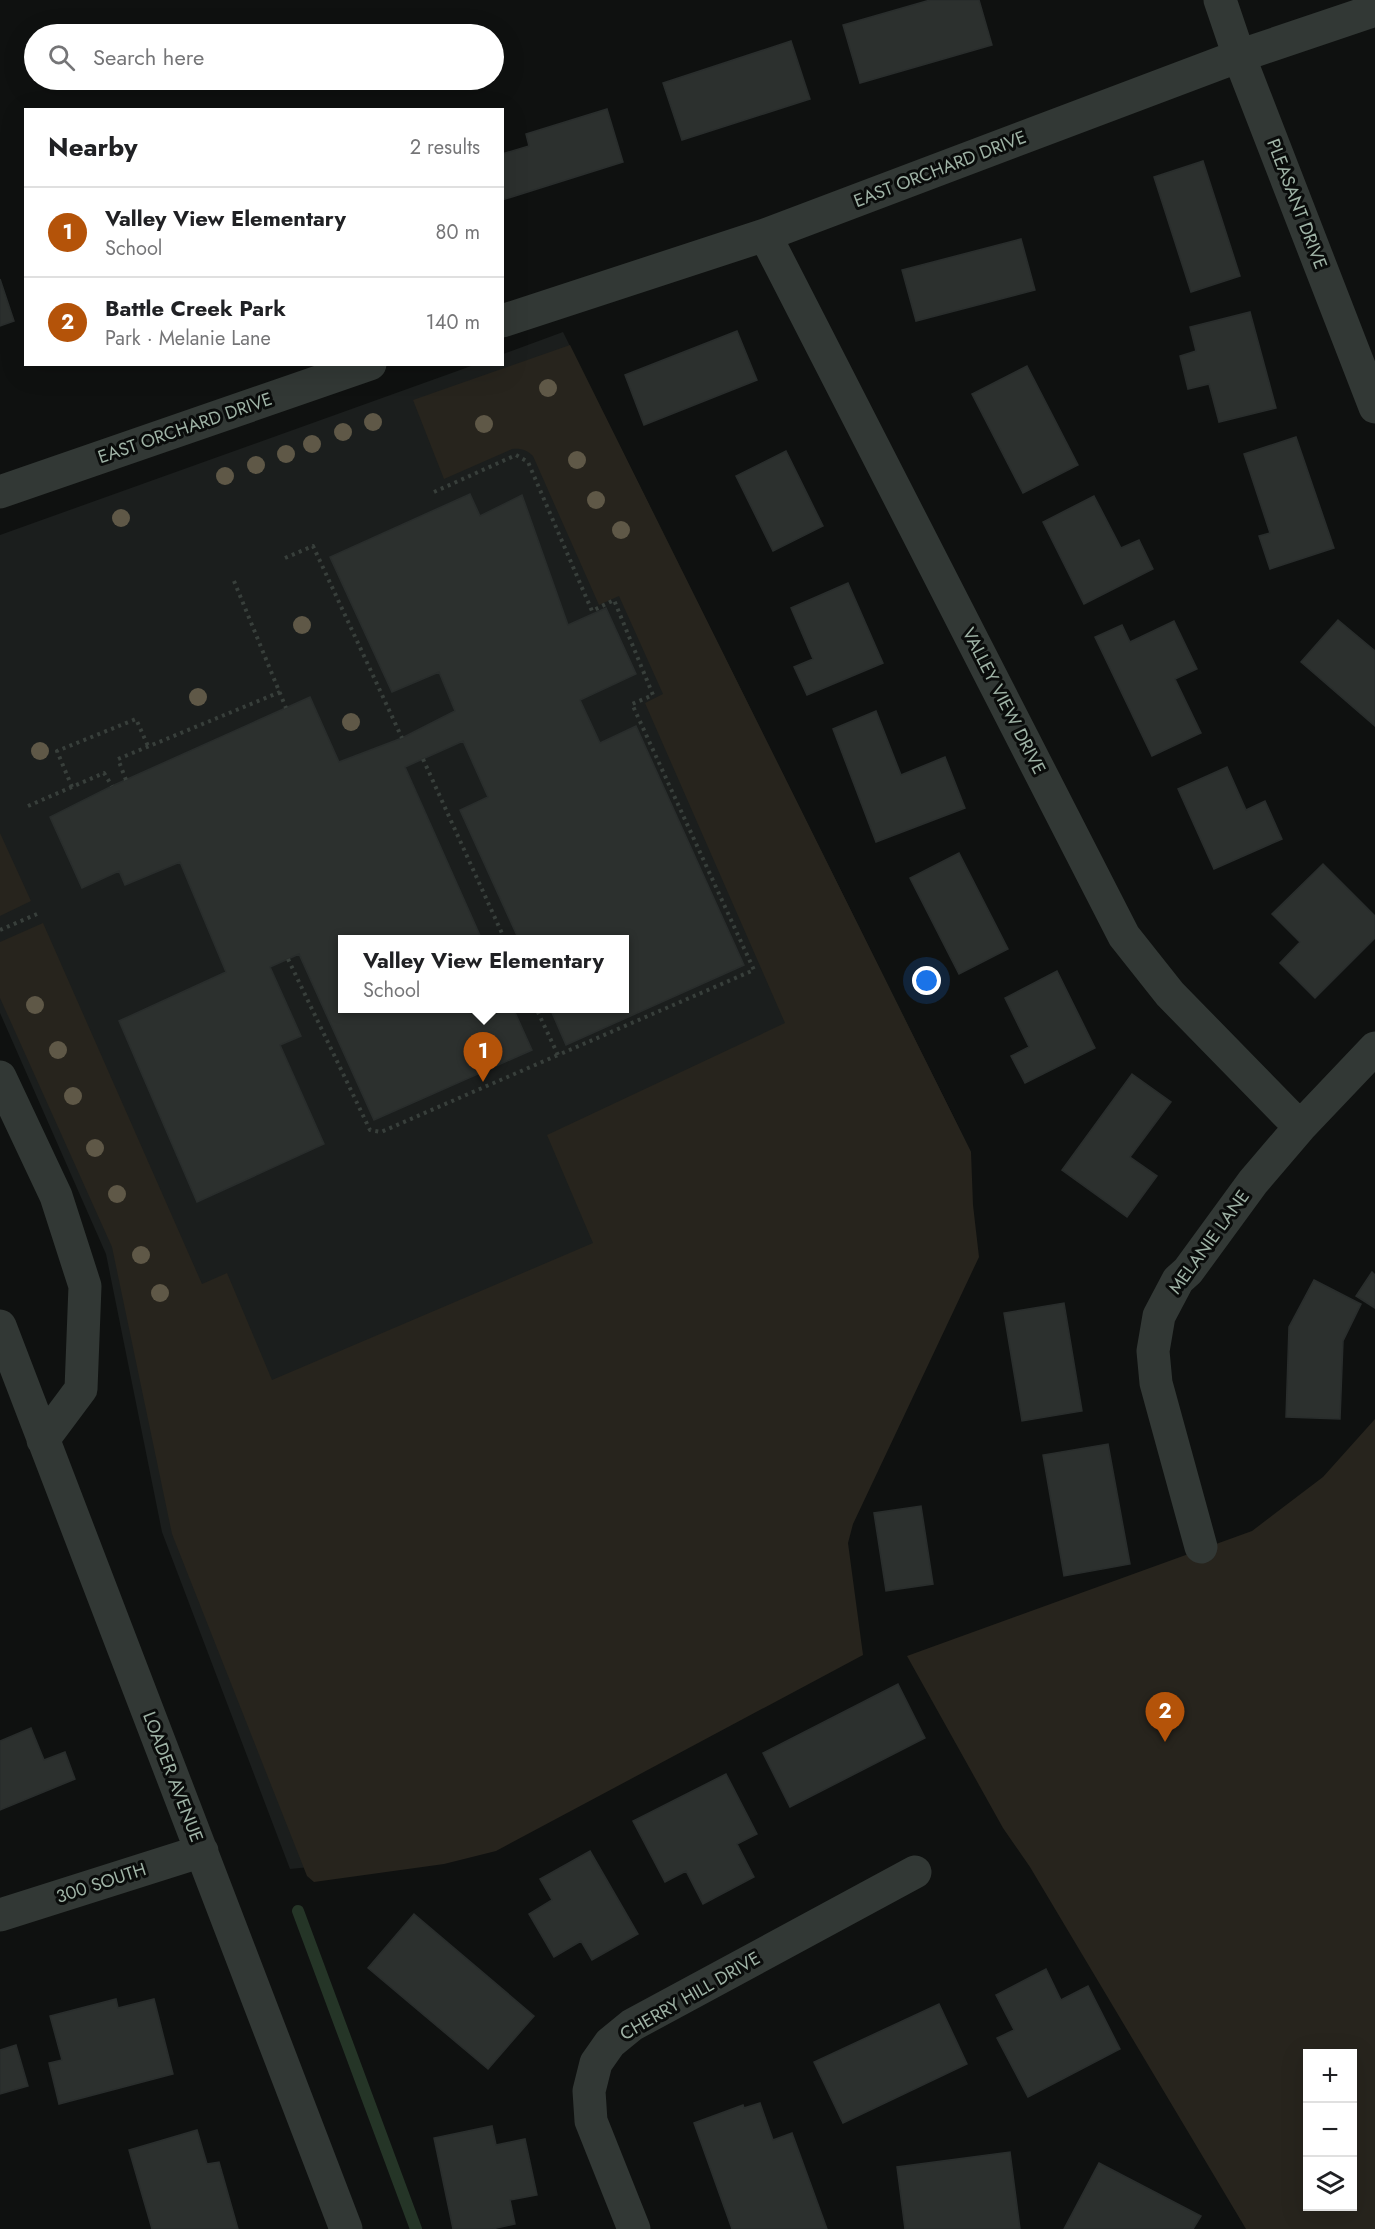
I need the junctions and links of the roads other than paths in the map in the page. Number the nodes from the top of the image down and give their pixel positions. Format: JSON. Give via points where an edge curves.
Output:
{"nodes":[{"id":1,"x":1220,"y":0,"type":"edge"},
{"id":2,"x":1375,"y":10,"type":"edge"},
{"id":3,"x":1239,"y":56,"type":"junction"},
{"id":4,"x":765,"y":235,"type":"junction"},
{"id":5,"x":504,"y":320,"type":"edge"},
{"id":6,"x":364,"y":366,"type":"edge"},
{"id":7,"x":1375,"y":407,"type":"edge"},
{"id":8,"x":0,"y":492,"type":"edge"},
{"id":9,"x":1375,"y":1048,"type":"edge"},
{"id":10,"x":0,"y":1077,"type":"edge"},
{"id":11,"x":1300,"y":1127,"type":"junction"},
{"id":12,"x":0,"y":1326,"type":"edge"},
{"id":13,"x":43,"y":1440,"type":"junction"},
{"id":14,"x":1201,"y":1547,"type":"dead end"},
{"id":15,"x":202,"y":1851,"type":"junction"},
{"id":16,"x":915,"y":1872,"type":"dead end"},
{"id":17,"x":0,"y":1915,"type":"edge"},
{"id":18,"x":346,"y":2229,"type":"edge"},
{"id":19,"x":634,"y":2229,"type":"edge"}],
"edges":[{"from":1,"to":3,"type":"street","name":"PLEASANT DRIVE"},
{"from":2,"to":3,"type":"street","name":"EAST ORCHARD DRIVE"},
{"from":3,"to":4,"type":"street","name":"EAST ORCHARD DRIVE"},
{"from":3,"to":7,"type":"street","name":"PLEASANT DRIVE"},
{"from":4,"to":5,"type":"street","name":"EAST ORCHARD DRIVE"},
{"from":4,"to":11,"type":"street","name":"VALLEY VIEW DRIVE","via":[[1124,936],[1170,994]]},
{"from":6,"to":8,"type":"street","name":"EAST ORCHARD DRIVE"},
{"from":9,"to":11,"type":"street","name":"MELANIE LANE"},
{"from":10,"to":13,"type":"street","via":[[56,1196],[85,1286],[81,1389]]},
{"from":11,"to":14,"type":"street","name":"MELANIE LANE","via":[[1178,1280],[1159,1316],[1153,1351],[1156,1383]]},
{"from":12,"to":13,"type":"street","name":"LOADER AVENUE"},
{"from":13,"to":15,"type":"street","name":"LOADER AVENUE"},
{"from":15,"to":17,"type":"street","name":"300 SOUTH"},
{"from":15,"to":18,"type":"street","name":"LOADER AVENUE"},
{"from":16,"to":19,"type":"street","name":"CHERRY HILL DRIVE","via":[[632,2025],[610,2043],[596,2063],[589,2091],[591,2121]]}]}
